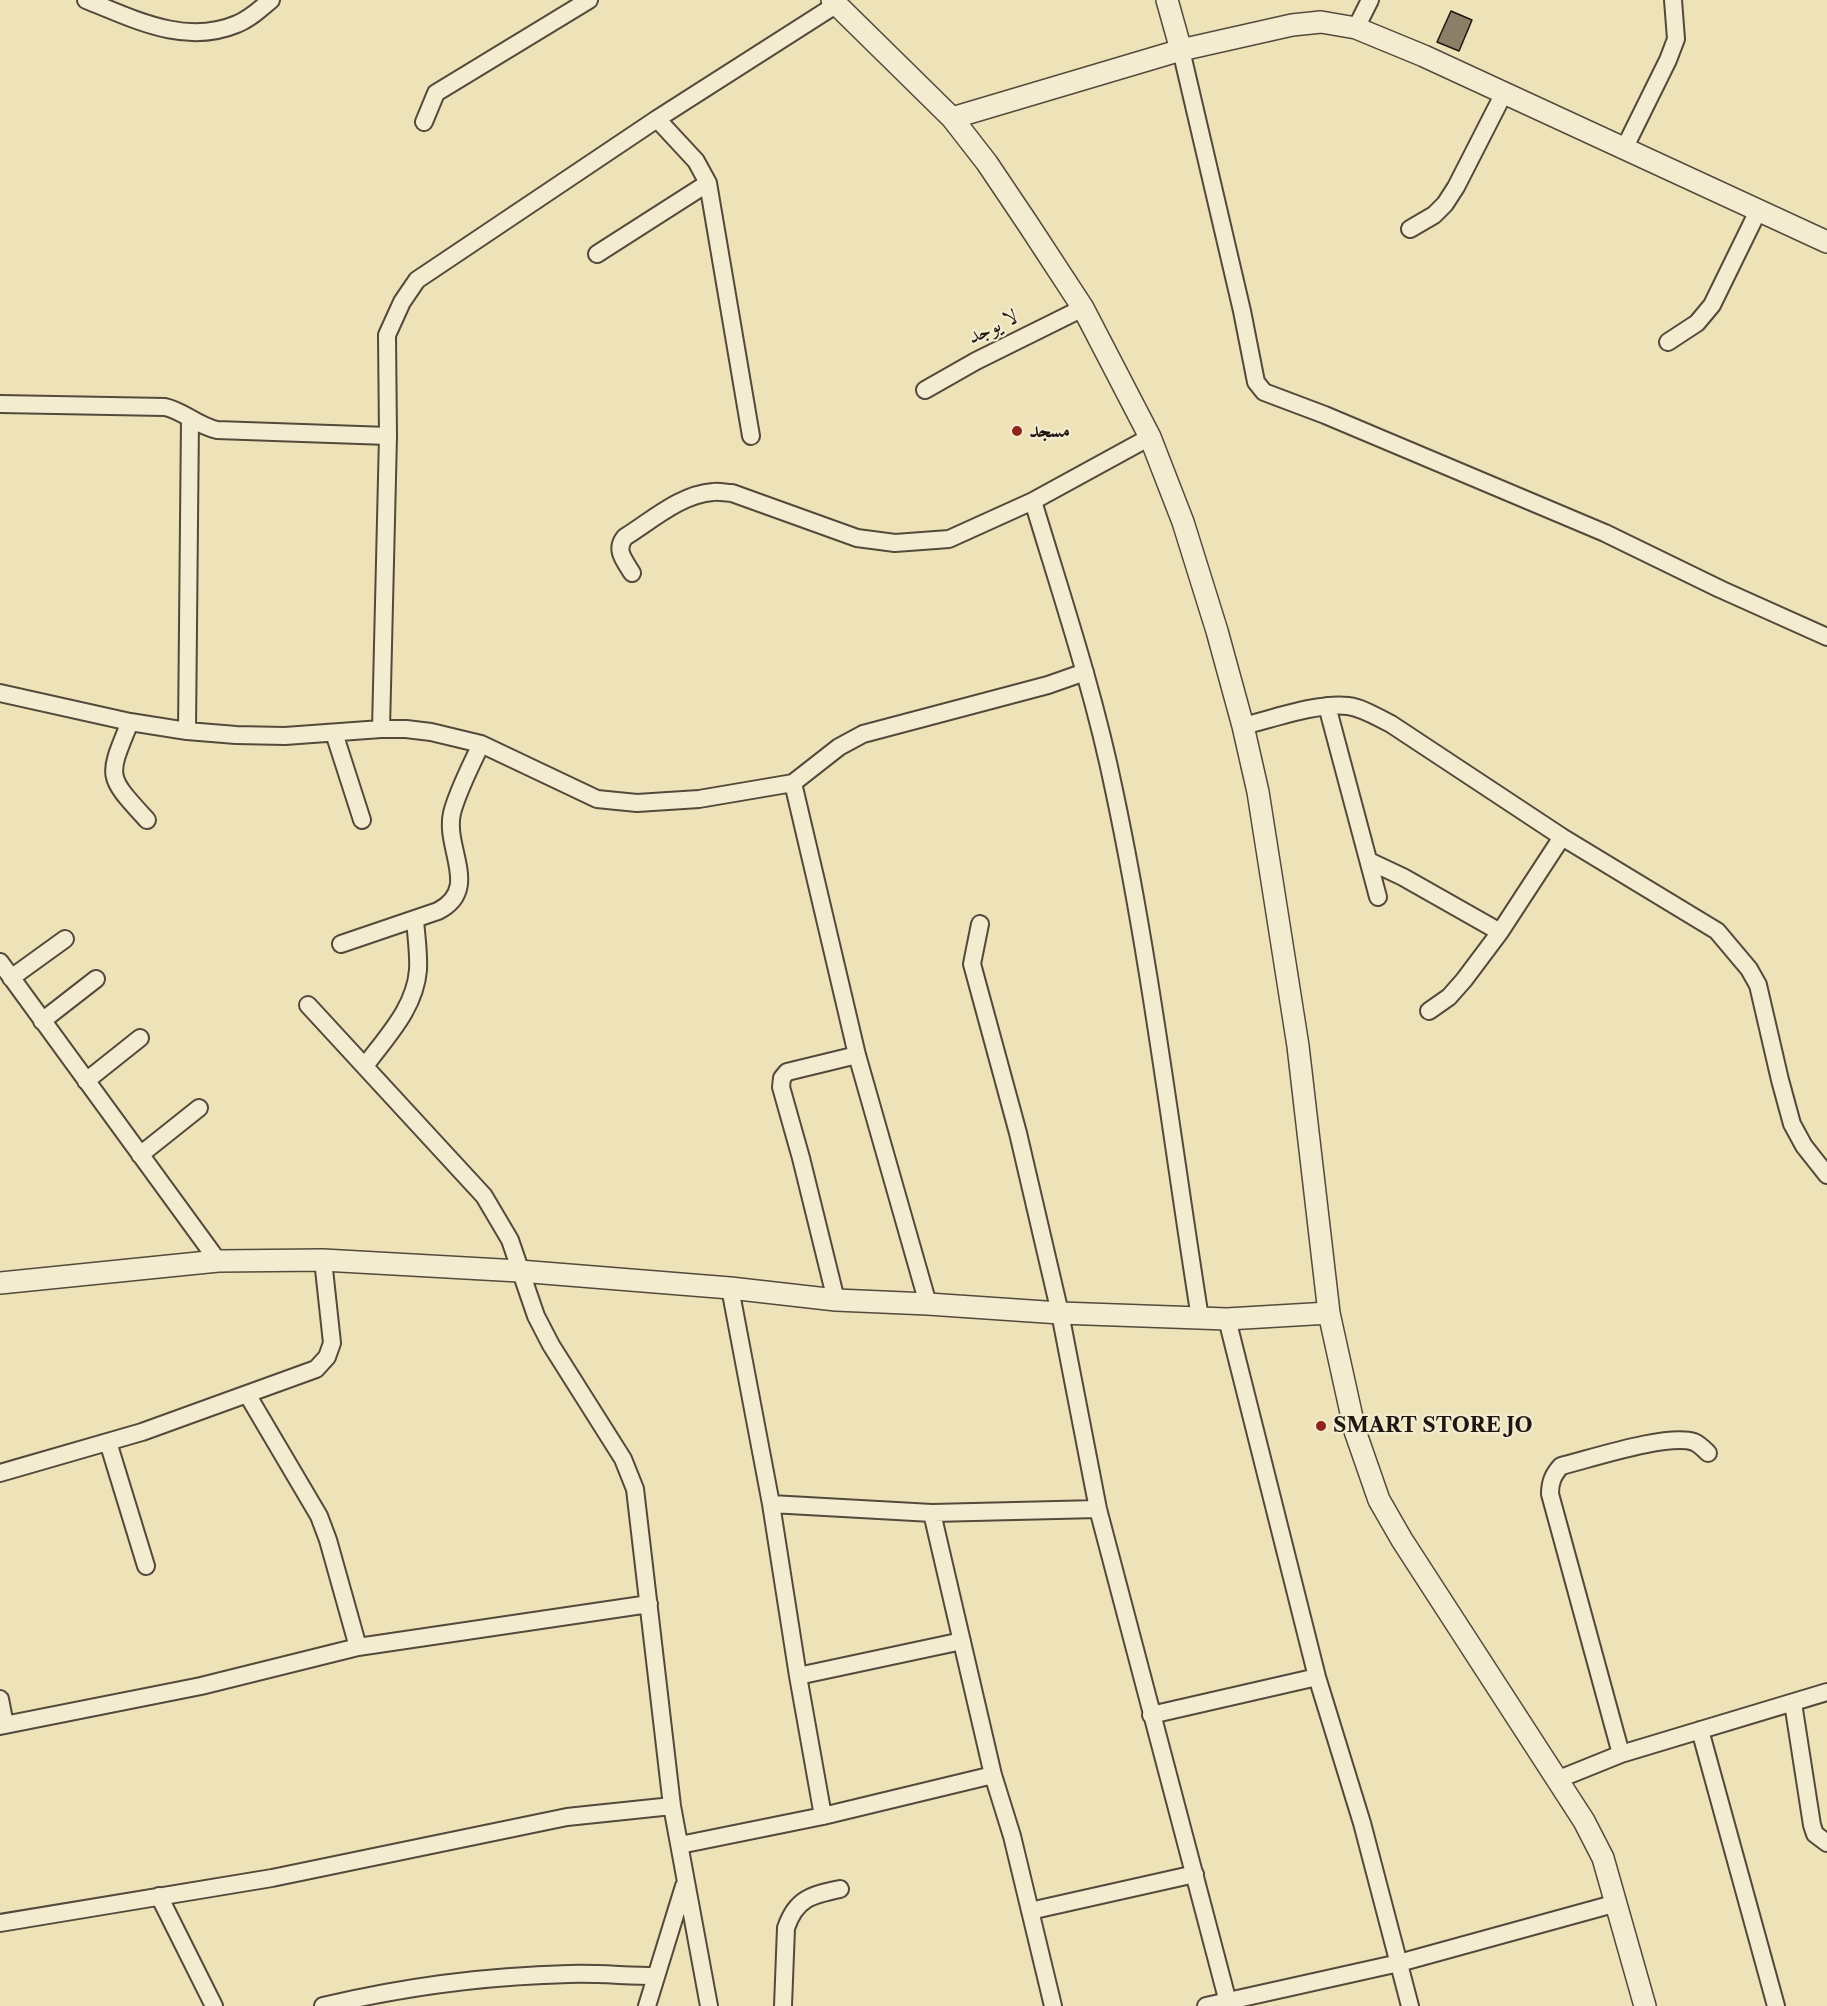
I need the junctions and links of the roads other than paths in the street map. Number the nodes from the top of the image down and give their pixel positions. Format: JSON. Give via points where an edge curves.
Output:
{"nodes":[{"id":1,"x":86,"y":0,"type":"edge"},
{"id":2,"x":271,"y":0,"type":"edge"},
{"id":3,"x":589,"y":0,"type":"edge"},
{"id":4,"x":1167,"y":0,"type":"edge"},
{"id":5,"x":1370,"y":0,"type":"edge"},
{"id":6,"x":1673,"y":0,"type":"edge"},
{"id":7,"x":835,"y":2,"type":"edge"},
{"id":8,"x":1356,"y":28,"type":"junction"},
{"id":9,"x":1181,"y":50,"type":"junction"},
{"id":10,"x":1504,"y":93,"type":"junction"},
{"id":11,"x":952,"y":118,"type":"junction"},
{"id":12,"x":657,"y":119,"type":"junction"},
{"id":13,"x":424,"y":122,"type":"dead end"},
{"id":14,"x":1624,"y":149,"type":"junction"},
{"id":15,"x":708,"y":183,"type":"junction"},
{"id":16,"x":1758,"y":211,"type":"junction"},
{"id":17,"x":1410,"y":229,"type":"dead end"},
{"id":18,"x":1827,"y":242,"type":"edge"},
{"id":19,"x":597,"y":254,"type":"dead end"},
{"id":20,"x":1083,"y":308,"type":"junction"},
{"id":21,"x":1668,"y":342,"type":"dead end"},
{"id":22,"x":925,"y":390,"type":"dead end"},
{"id":23,"x":0,"y":404,"type":"edge"},
{"id":24,"x":190,"y":418,"type":"junction"},
{"id":25,"x":751,"y":435,"type":"dead end"},
{"id":26,"x":388,"y":436,"type":"junction"},
{"id":27,"x":1150,"y":437,"type":"junction"},
{"id":28,"x":1033,"y":501,"type":"junction"},
{"id":29,"x":632,"y":573,"type":"dead end"},
{"id":30,"x":1827,"y":637,"type":"edge"},
{"id":31,"x":1085,"y":672,"type":"junction"},
{"id":32,"x":0,"y":693,"type":"edge"},
{"id":33,"x":1327,"y":706,"type":"junction"},
{"id":34,"x":130,"y":722,"type":"junction"},
{"id":35,"x":1243,"y":726,"type":"junction"},
{"id":36,"x":381,"y":729,"type":"junction"},
{"id":37,"x":187,"y":731,"type":"junction"},
{"id":38,"x":334,"y":733,"type":"junction"},
{"id":39,"x":481,"y":744,"type":"junction"},
{"id":40,"x":793,"y":783,"type":"junction"},
{"id":41,"x":147,"y":820,"type":"dead end"},
{"id":42,"x":362,"y":820,"type":"dead end"},
{"id":43,"x":1562,"y":837,"type":"junction"},
{"id":44,"x":1369,"y":861,"type":"junction"},
{"id":45,"x":1378,"y":897,"type":"dead end"},
{"id":46,"x":415,"y":919,"type":"junction"},
{"id":47,"x":980,"y":924,"type":"dead end"},
{"id":48,"x":1500,"y":932,"type":"junction"},
{"id":49,"x":65,"y":939,"type":"dead end"},
{"id":50,"x":341,"y":944,"type":"dead end"},
{"id":51,"x":0,"y":963,"type":"edge"},
{"id":52,"x":11,"y":978,"type":"junction"},
{"id":53,"x":96,"y":979,"type":"dead end"},
{"id":54,"x":308,"y":1005,"type":"dead end"},
{"id":55,"x":1429,"y":1011,"type":"dead end"},
{"id":56,"x":42,"y":1021,"type":"junction"},
{"id":57,"x":140,"y":1038,"type":"dead end"},
{"id":58,"x":857,"y":1055,"type":"junction"},
{"id":59,"x":365,"y":1066,"type":"junction"},
{"id":60,"x":86,"y":1081,"type":"junction"},
{"id":61,"x":198,"y":1108,"type":"dead end"},
{"id":62,"x":140,"y":1155,"type":"junction"},
{"id":63,"x":1827,"y":1175,"type":"edge"},
{"id":64,"x":323,"y":1260,"type":"junction"},
{"id":65,"x":218,"y":1261,"type":"junction"},
{"id":66,"x":519,"y":1271,"type":"junction"},
{"id":67,"x":0,"y":1282,"type":"edge"},
{"id":68,"x":729,"y":1288,"type":"junction"},
{"id":69,"x":836,"y":1300,"type":"junction"},
{"id":70,"x":928,"y":1304,"type":"junction"},
{"id":71,"x":1060,"y":1313,"type":"junction"},
{"id":72,"x":1329,"y":1313,"type":"junction"},
{"id":73,"x":1200,"y":1318,"type":"junction"},
{"id":74,"x":1227,"y":1319,"type":"junction"},
{"id":75,"x":247,"y":1394,"type":"junction"},
{"id":76,"x":108,"y":1442,"type":"junction"},
{"id":77,"x":1708,"y":1453,"type":"dead end"},
{"id":78,"x":0,"y":1473,"type":"edge"},
{"id":79,"x":771,"y":1504,"type":"junction"},
{"id":80,"x":1098,"y":1509,"type":"junction"},
{"id":81,"x":932,"y":1513,"type":"junction"},
{"id":82,"x":146,"y":1566,"type":"dead end"},
{"id":83,"x":649,"y":1604,"type":"junction"},
{"id":84,"x":962,"y":1641,"type":"junction"},
{"id":85,"x":358,"y":1647,"type":"junction"},
{"id":86,"x":798,"y":1676,"type":"junction"},
{"id":87,"x":1317,"y":1677,"type":"junction"},
{"id":88,"x":1827,"y":1692,"type":"edge"},
{"id":89,"x":0,"y":1699,"type":"edge"},
{"id":90,"x":1793,"y":1702,"type":"junction"},
{"id":91,"x":1151,"y":1715,"type":"junction"},
{"id":92,"x":3,"y":1726,"type":"edge"},
{"id":93,"x":1700,"y":1730,"type":"junction"},
{"id":94,"x":1621,"y":1754,"type":"junction"},
{"id":95,"x":993,"y":1775,"type":"junction"},
{"id":96,"x":1559,"y":1779,"type":"junction"},
{"id":97,"x":672,"y":1806,"type":"junction"},
{"id":98,"x":823,"y":1816,"type":"junction"},
{"id":99,"x":1827,"y":1843,"type":"edge"},
{"id":100,"x":680,"y":1845,"type":"junction"},
{"id":101,"x":1195,"y":1874,"type":"junction"},
{"id":102,"x":685,"y":1882,"type":"junction"},
{"id":103,"x":840,"y":1889,"type":"dead end"},
{"id":104,"x":159,"y":1896,"type":"junction"},
{"id":105,"x":1617,"y":1904,"type":"junction"},
{"id":106,"x":1030,"y":1911,"type":"junction"},
{"id":107,"x":0,"y":1923,"type":"edge"},
{"id":108,"x":1399,"y":1963,"type":"junction"},
{"id":109,"x":656,"y":1976,"type":"junction"},
{"id":110,"x":1228,"y":2003,"type":"edge"},
{"id":111,"x":214,"y":2006,"type":"edge"},
{"id":112,"x":323,"y":2006,"type":"edge"},
{"id":113,"x":647,"y":2006,"type":"edge"},
{"id":114,"x":709,"y":2006,"type":"edge"},
{"id":115,"x":783,"y":2006,"type":"edge"},
{"id":116,"x":1053,"y":2006,"type":"edge"},
{"id":117,"x":1206,"y":2006,"type":"edge"},
{"id":118,"x":1410,"y":2006,"type":"edge"},
{"id":119,"x":1645,"y":2006,"type":"edge"},
{"id":120,"x":1776,"y":2006,"type":"edge"}],
"edges":[{"from":1,"to":2,"type":"street","via":[[152,26],[179,32],[236,25]]},
{"from":3,"to":13,"type":"street","via":[[436,93]]},
{"from":4,"to":9,"type":"street"},
{"from":5,"to":8,"type":"street"},
{"from":6,"to":14,"type":"street","via":[[1676,39]]},
{"from":7,"to":11,"type":"street"},
{"from":7,"to":12,"type":"street"},
{"from":8,"to":9,"type":"street","via":[[1321,22]]},
{"from":8,"to":10,"type":"street"},
{"from":9,"to":11,"type":"street"},
{"from":9,"to":30,"type":"street","via":[[1259,388],[1605,533]]},
{"from":10,"to":14,"type":"street"},
{"from":10,"to":17,"type":"street","via":[[1445,204]]},
{"from":11,"to":20,"type":"street"},
{"from":12,"to":15,"type":"street","via":[[696,161]]},
{"from":12,"to":26,"type":"street","via":[[417,280],[387,335]]},
{"from":14,"to":16,"type":"street"},
{"from":15,"to":19,"type":"street"},
{"from":15,"to":25,"type":"street"},
{"from":16,"to":18,"type":"street"},
{"from":16,"to":21,"type":"street","via":[[1712,305],[1697,323]]},
{"from":20,"to":22,"type":"street","name":"لا يوجد"},
{"from":20,"to":27,"type":"street"},
{"from":23,"to":24,"type":"street","via":[[165,407]]},
{"from":24,"to":26,"type":"street","via":[[217,430]]},
{"from":24,"to":37,"type":"street"},
{"from":26,"to":36,"type":"street"},
{"from":27,"to":28,"type":"street"},
{"from":27,"to":35,"type":"street","via":[[1183,522]]},
{"from":28,"to":29,"type":"street","via":[[949,539],[895,543],[857,538],[732,493],[713,492],[679,503],[625,537],[619,548]]},
{"from":28,"to":31,"type":"street"},
{"from":31,"to":40,"type":"street","via":[[862,735],[839,747]]},
{"from":31,"to":73,"type":"street","via":[[1114,788],[1135,896]]},
{"from":32,"to":34,"type":"street"},
{"from":33,"to":35,"type":"street"},
{"from":33,"to":43,"type":"street","via":[[1348,706],[1391,724]]},
{"from":33,"to":44,"type":"street"},
{"from":34,"to":37,"type":"street"},
{"from":34,"to":41,"type":"street","via":[[113,771],[119,789]]},
{"from":35,"to":72,"type":"street","via":[[1258,792],[1298,1046]]},
{"from":36,"to":38,"type":"street"},
{"from":36,"to":39,"type":"street","via":[[431,732]]},
{"from":37,"to":38,"type":"street","via":[[285,736]]},
{"from":38,"to":42,"type":"street"},
{"from":39,"to":40,"type":"street","via":[[597,799],[637,803],[699,800]]},
{"from":39,"to":46,"type":"street","via":[[452,814],[451,832],[460,878],[457,894],[445,907]]},
{"from":40,"to":58,"type":"street"},
{"from":43,"to":48,"type":"street"},
{"from":43,"to":63,"type":"street","via":[[1717,931],[1749,969],[1758,985],[1792,1124]]},
{"from":44,"to":45,"type":"street"},
{"from":44,"to":48,"type":"street"},
{"from":46,"to":50,"type":"street"},
{"from":46,"to":59,"type":"street","via":[[418,969],[413,993],[403,1015]]},
{"from":47,"to":71,"type":"street","via":[[972,964],[1018,1133]]},
{"from":48,"to":55,"type":"street","via":[[1456,989]]},
{"from":49,"to":52,"type":"street"},
{"from":51,"to":52,"type":"street"},
{"from":52,"to":56,"type":"street"},
{"from":53,"to":56,"type":"street"},
{"from":54,"to":59,"type":"street"},
{"from":56,"to":60,"type":"street"},
{"from":57,"to":60,"type":"street"},
{"from":58,"to":69,"type":"street","via":[[787,1072],[781,1087]]},
{"from":58,"to":70,"type":"street"},
{"from":59,"to":66,"type":"street","via":[[484,1196],[510,1240]]},
{"from":60,"to":62,"type":"street"},
{"from":61,"to":62,"type":"street"},
{"from":62,"to":65,"type":"street"},
{"from":64,"to":65,"type":"street"},
{"from":64,"to":66,"type":"street"},
{"from":64,"to":75,"type":"street","via":[[333,1336],[331,1350],[316,1369]]},
{"from":65,"to":67,"type":"street"},
{"from":66,"to":68,"type":"street"},
{"from":66,"to":83,"type":"street","via":[[551,1345],[623,1459],[634,1489]]},
{"from":68,"to":69,"type":"street"},
{"from":68,"to":79,"type":"street"},
{"from":69,"to":70,"type":"street"},
{"from":70,"to":71,"type":"street"},
{"from":71,"to":73,"type":"street"},
{"from":71,"to":80,"type":"street"},
{"from":72,"to":74,"type":"street"},
{"from":72,"to":96,"type":"street","via":[[1355,1431],[1379,1500]]},
{"from":73,"to":74,"type":"street"},
{"from":74,"to":87,"type":"street"},
{"from":75,"to":76,"type":"street"},
{"from":75,"to":85,"type":"street","via":[[319,1516]]},
{"from":76,"to":78,"type":"street"},
{"from":76,"to":82,"type":"street"},
{"from":77,"to":94,"type":"street","via":[[1696,1442],[1663,1440],[1561,1466],[1550,1484]]},
{"from":79,"to":81,"type":"street"},
{"from":79,"to":86,"type":"street"},
{"from":80,"to":81,"type":"street"},
{"from":80,"to":91,"type":"street"},
{"from":81,"to":84,"type":"street"},
{"from":83,"to":85,"type":"street"},
{"from":83,"to":97,"type":"street"},
{"from":84,"to":86,"type":"street"},
{"from":84,"to":95,"type":"street"},
{"from":85,"to":92,"type":"street","via":[[201,1686]]},
{"from":86,"to":98,"type":"street"},
{"from":87,"to":91,"type":"street"},
{"from":87,"to":108,"type":"street","via":[[1362,1823]]},
{"from":88,"to":90,"type":"street"},
{"from":89,"to":92,"type":"street"},
{"from":90,"to":93,"type":"street"},
{"from":90,"to":99,"type":"street","via":[[1812,1825],[1815,1834]]},
{"from":91,"to":101,"type":"street"},
{"from":93,"to":94,"type":"street"},
{"from":93,"to":120,"type":"street"},
{"from":94,"to":96,"type":"street"},
{"from":95,"to":98,"type":"street"},
{"from":95,"to":106,"type":"street"},
{"from":96,"to":105,"type":"street","via":[[1603,1858]]},
{"from":97,"to":100,"type":"street"},
{"from":97,"to":104,"type":"street","via":[[555,1819],[272,1878]]},
{"from":98,"to":100,"type":"street"},
{"from":100,"to":102,"type":"street"},
{"from":101,"to":106,"type":"street"},
{"from":101,"to":110,"type":"street"},
{"from":102,"to":109,"type":"street"},
{"from":102,"to":114,"type":"street"},
{"from":103,"to":115,"type":"street","via":[[806,1898],[790,1916],[786,1928]]},
{"from":104,"to":107,"type":"street"},
{"from":104,"to":111,"type":"street"},
{"from":105,"to":108,"type":"street"},
{"from":105,"to":119,"type":"street"},
{"from":106,"to":116,"type":"street"},
{"from":108,"to":110,"type":"street"},
{"from":108,"to":118,"type":"street"},
{"from":109,"to":112,"type":"street","via":[[570,1974],[486,1979]]},
{"from":109,"to":113,"type":"street"},
{"from":110,"to":117,"type":"street"}]}
